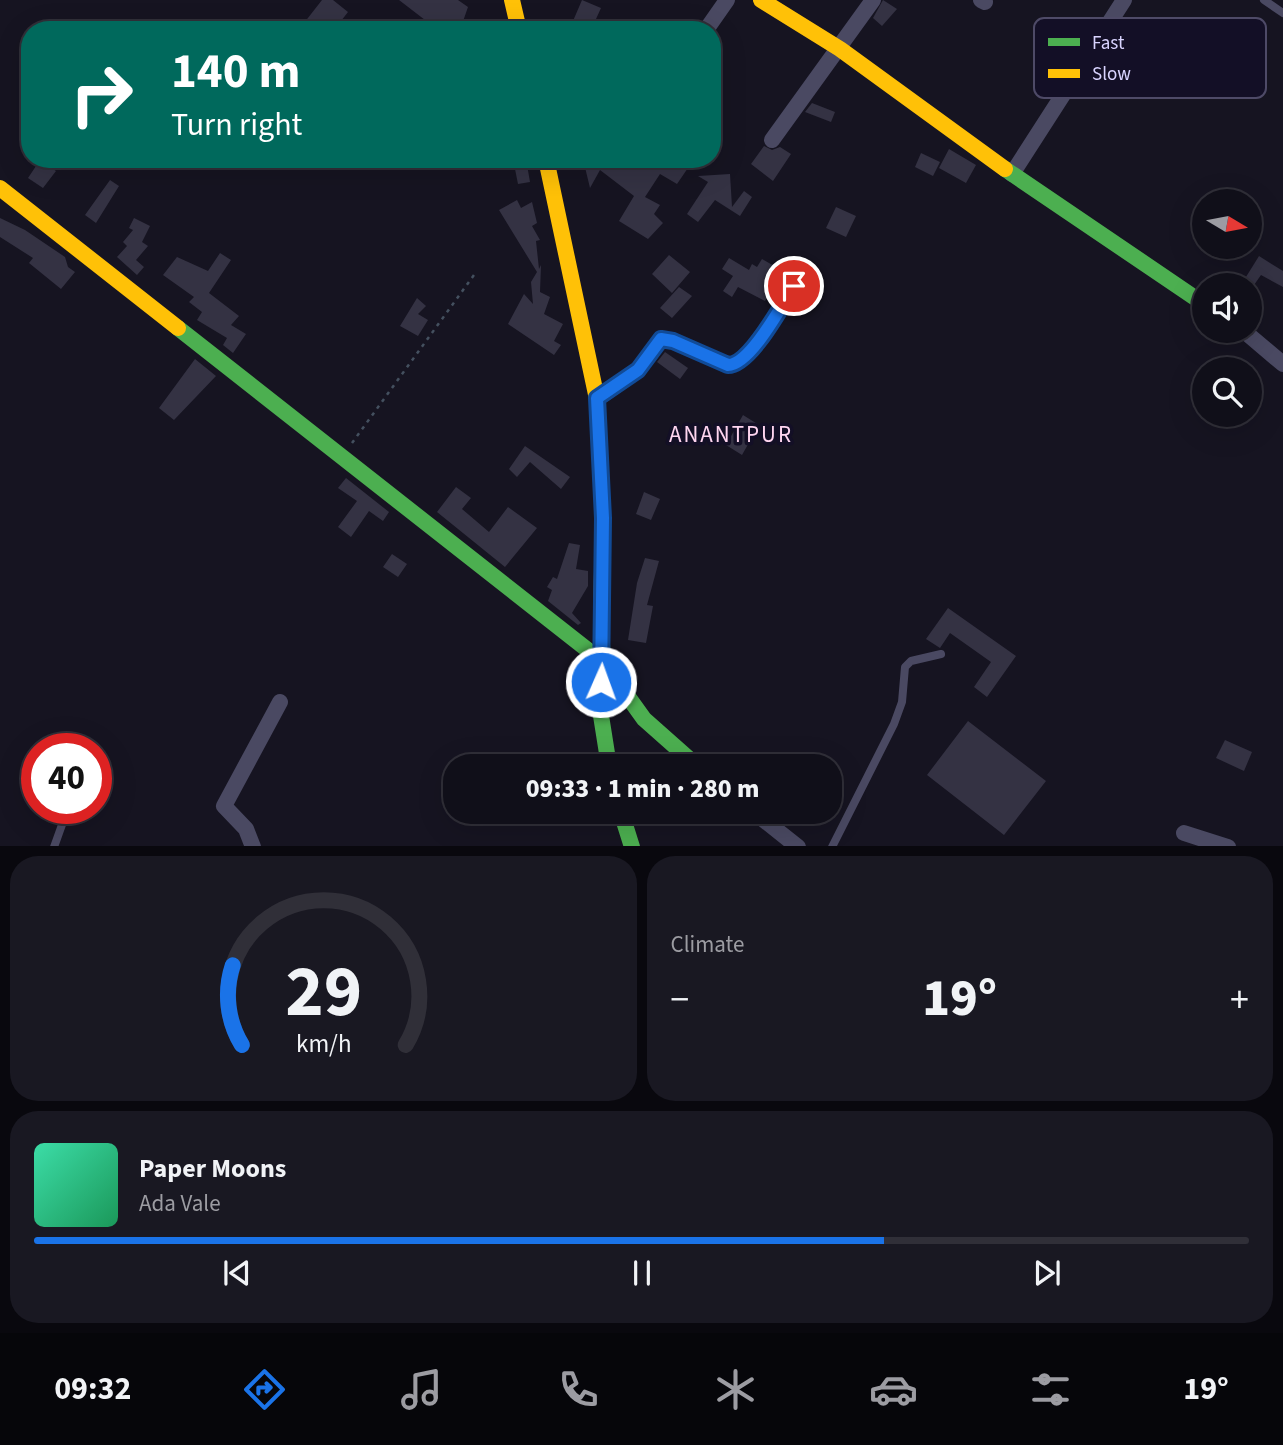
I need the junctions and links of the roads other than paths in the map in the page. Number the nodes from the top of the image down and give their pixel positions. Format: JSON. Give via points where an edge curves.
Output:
{"nodes":[{"id":1,"x":512,"y":0,"type":"edge"},
{"id":2,"x":727,"y":0,"type":"edge"},
{"id":3,"x":761,"y":0,"type":"edge"},
{"id":4,"x":873,"y":0,"type":"edge"},
{"id":5,"x":1124,"y":0,"type":"edge"},
{"id":6,"x":1264,"y":0,"type":"edge"},
{"id":7,"x":1283,"y":13,"type":"edge"},
{"id":8,"x":1112,"y":18,"type":"edge"},
{"id":9,"x":517,"y":21,"type":"edge"},
{"id":10,"x":712,"y":21,"type":"edge"},
{"id":11,"x":840,"y":49,"type":"junction"},
{"id":12,"x":1061,"y":98,"type":"edge"},
{"id":13,"x":772,"y":140,"type":"dead end"},
{"id":14,"x":548,"y":168,"type":"edge"},
{"id":15,"x":1012,"y":174,"type":"junction"},
{"id":16,"x":0,"y":188,"type":"edge"},
{"id":17,"x":794,"y":286,"type":"dead end"},
{"id":18,"x":1192,"y":296,"type":"edge"},
{"id":19,"x":1258,"y":343,"type":"edge"},
{"id":20,"x":1283,"y":364,"type":"edge"},
{"id":21,"x":597,"y":398,"type":"junction"},
{"id":22,"x":942,"y":654,"type":"dead end"},
{"id":23,"x":603,"y":662,"type":"junction"},
{"id":24,"x":280,"y":702,"type":"dead end"},
{"id":25,"x":607,"y":754,"type":"edge"},
{"id":26,"x":683,"y":754,"type":"edge"},
{"id":27,"x":62,"y":824,"type":"edge"},
{"id":28,"x":625,"y":824,"type":"edge"},
{"id":29,"x":770,"y":824,"type":"edge"},
{"id":30,"x":1184,"y":833,"type":"dead end"},
{"id":31,"x":54,"y":846,"type":"edge"},
{"id":32,"x":253,"y":846,"type":"edge"},
{"id":33,"x":632,"y":846,"type":"edge"},
{"id":34,"x":798,"y":846,"type":"edge"},
{"id":35,"x":832,"y":846,"type":"edge"},
{"id":36,"x":1228,"y":846,"type":"edge"}],
"edges":[{"from":1,"to":9,"type":"street"},
{"from":2,"to":10,"type":"street"},
{"from":3,"to":11,"type":"street"},
{"from":4,"to":11,"type":"street"},
{"from":5,"to":8,"type":"street"},
{"from":6,"to":7,"type":"lane"},
{"from":11,"to":13,"type":"street"},
{"from":11,"to":15,"type":"street"},
{"from":12,"to":15,"type":"street"},
{"from":14,"to":21,"type":"street"},
{"from":15,"to":18,"type":"street"},
{"from":16,"to":23,"type":"street"},
{"from":17,"to":21,"type":"street","via":[[751,351],[737,363],[728,365],[661,339],[638,370]]},
{"from":19,"to":20,"type":"street"},
{"from":21,"to":23,"type":"street"},
{"from":22,"to":35,"type":"lane","via":[[911,661],[905,667],[902,702],[894,724]]},
{"from":23,"to":25,"type":"street","via":[[599,703]]},
{"from":23,"to":26,"type":"street","via":[[621,695]]},
{"from":24,"to":32,"type":"street","via":[[223,806],[252,836]]},
{"from":27,"to":31,"type":"lane"},
{"from":28,"to":33,"type":"street"},
{"from":29,"to":34,"type":"street"},
{"from":30,"to":36,"type":"street"}]}
